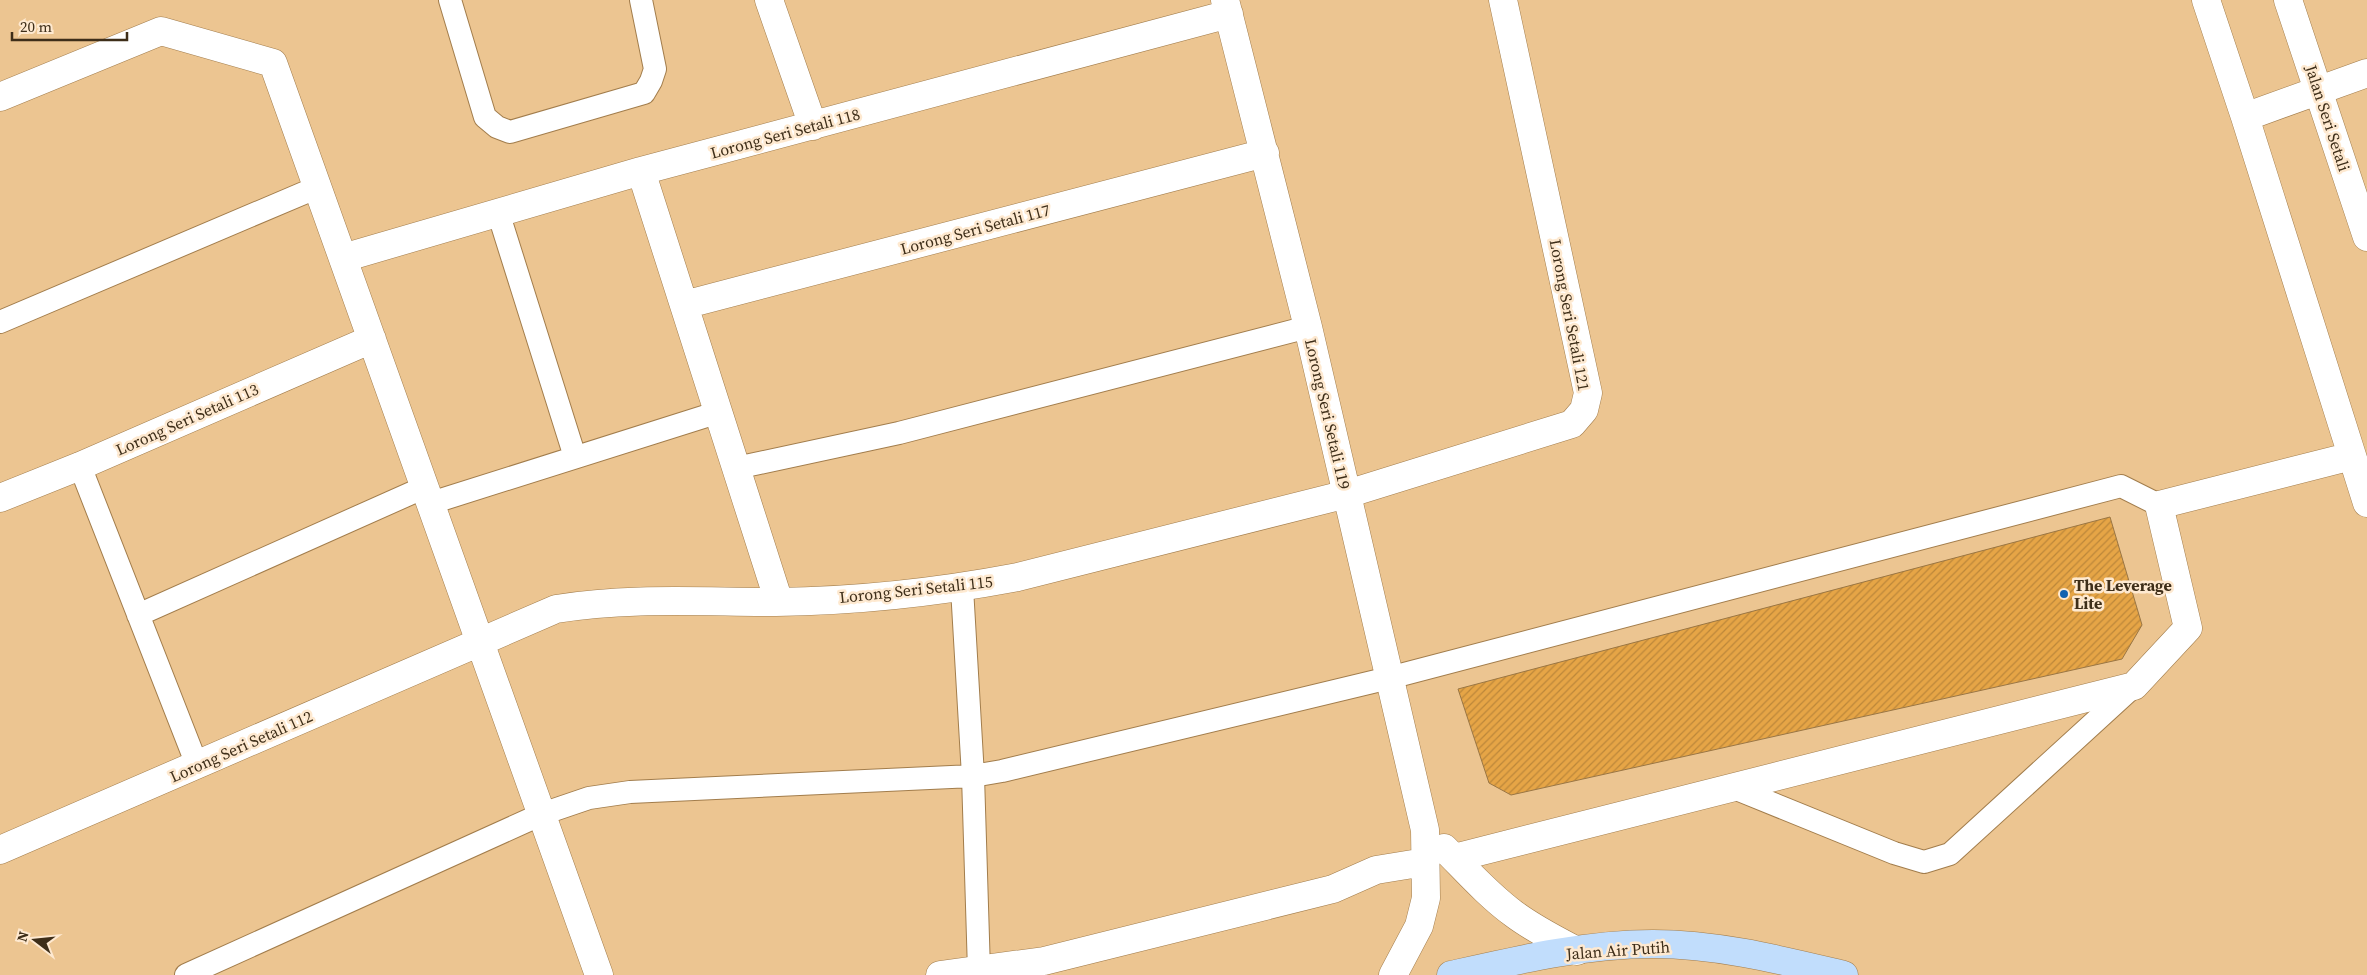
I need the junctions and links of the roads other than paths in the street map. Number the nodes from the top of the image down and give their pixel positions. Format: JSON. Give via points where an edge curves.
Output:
{"nodes":[{"id":1,"x":450,"y":0,"type":"edge"},
{"id":2,"x":641,"y":0,"type":"edge"},
{"id":3,"x":769,"y":0,"type":"edge"},
{"id":4,"x":1503,"y":0,"type":"edge"},
{"id":5,"x":2206,"y":0,"type":"edge"},
{"id":6,"x":2288,"y":0,"type":"edge"},
{"id":7,"x":1227,"y":7,"type":"edge"},
{"id":8,"x":2367,"y":73,"type":"edge"},
{"id":9,"x":2318,"y":91,"type":"junction"},
{"id":10,"x":0,"y":98,"type":"edge"},
{"id":11,"x":2245,"y":117,"type":"junction"},
{"id":12,"x":812,"y":126,"type":"junction"},
{"id":13,"x":1265,"y":153,"type":"junction"},
{"id":14,"x":641,"y":171,"type":"junction"},
{"id":15,"x":318,"y":187,"type":"junction"},
{"id":16,"x":498,"y":212,"type":"junction"},
{"id":17,"x":2367,"y":236,"type":"edge"},
{"id":18,"x":343,"y":258,"type":"junction"},
{"id":19,"x":684,"y":305,"type":"junction"},
{"id":20,"x":0,"y":322,"type":"edge"},
{"id":21,"x":1308,"y":327,"type":"junction"},
{"id":22,"x":372,"y":339,"type":"junction"},
{"id":23,"x":718,"y":412,"type":"junction"},
{"id":24,"x":2352,"y":456,"type":"junction"},
{"id":25,"x":575,"y":457,"type":"junction"},
{"id":26,"x":80,"y":466,"type":"junction"},
{"id":27,"x":736,"y":468,"type":"junction"},
{"id":28,"x":1347,"y":494,"type":"junction"},
{"id":29,"x":428,"y":495,"type":"junction"},
{"id":30,"x":0,"y":498,"type":"edge"},
{"id":31,"x":2367,"y":504,"type":"edge"},
{"id":32,"x":2159,"y":505,"type":"junction"},
{"id":33,"x":962,"y":588,"type":"junction"},
{"id":34,"x":779,"y":602,"type":"junction"},
{"id":35,"x":138,"y":615,"type":"junction"},
{"id":36,"x":480,"y":640,"type":"junction"},
{"id":37,"x":1389,"y":678,"type":"junction"},
{"id":38,"x":2134,"y":686,"type":"junction"},
{"id":39,"x":197,"y":765,"type":"junction"},
{"id":40,"x":972,"y":776,"type":"junction"},
{"id":41,"x":1734,"y":788,"type":"junction"},
{"id":42,"x":542,"y":814,"type":"junction"},
{"id":43,"x":1425,"y":830,"type":"junction"},
{"id":44,"x":0,"y":850,"type":"edge"},
{"id":45,"x":1454,"y":858,"type":"junction"},
{"id":46,"x":1425,"y":862,"type":"junction"},
{"id":47,"x":1577,"y":951,"type":"junction"},
{"id":48,"x":979,"y":971,"type":"junction"},
{"id":49,"x":186,"y":975,"type":"edge"},
{"id":50,"x":599,"y":975,"type":"edge"},
{"id":51,"x":940,"y":975,"type":"edge"},
{"id":52,"x":1393,"y":975,"type":"edge"},
{"id":53,"x":1451,"y":975,"type":"edge"},
{"id":54,"x":1844,"y":975,"type":"edge"}],
"edges":[{"from":1,"to":2,"type":"lane","via":[[485,117],[510,132],[644,93],[655,69]]},
{"from":3,"to":12,"type":"street"},
{"from":4,"to":28,"type":"street","name":"Lorong Seri Setali 121","via":[[1588,393],[1584,410],[1572,424]]},
{"from":5,"to":11,"type":"street"},
{"from":6,"to":9,"type":"street","name":"Jalan Seri Setali"},
{"from":7,"to":12,"type":"street","name":"Lorong Seri Setali 118"},
{"from":7,"to":13,"type":"street","name":"Lorong Seri Setali 119"},
{"from":8,"to":9,"type":"street"},
{"from":9,"to":11,"type":"street"},
{"from":9,"to":17,"type":"street","name":"Jalan Seri Setali"},
{"from":10,"to":15,"type":"street","via":[[161,31],[273,63]]},
{"from":11,"to":24,"type":"street"},
{"from":12,"to":14,"type":"street","name":"Lorong Seri Setali 118"},
{"from":13,"to":19,"type":"street","name":"Lorong Seri Setali 117"},
{"from":13,"to":21,"type":"street","name":"Lorong Seri Setali 119"},
{"from":14,"to":16,"type":"street","name":"Lorong Seri Setali 118"},
{"from":14,"to":19,"type":"street"},
{"from":15,"to":18,"type":"street"},
{"from":15,"to":20,"type":"lane"},
{"from":16,"to":18,"type":"street","name":"Lorong Seri Setali 118"},
{"from":16,"to":25,"type":"lane"},
{"from":18,"to":22,"type":"street"},
{"from":19,"to":23,"type":"street"},
{"from":21,"to":27,"type":"lane","via":[[899,433]]},
{"from":21,"to":28,"type":"street","name":"Lorong Seri Setali 119"},
{"from":22,"to":26,"type":"street","name":"Lorong Seri Setali 113"},
{"from":22,"to":29,"type":"street"},
{"from":23,"to":25,"type":"lane"},
{"from":23,"to":27,"type":"street"},
{"from":24,"to":31,"type":"street"},
{"from":24,"to":32,"type":"street"},
{"from":25,"to":29,"type":"lane"},
{"from":26,"to":30,"type":"street","name":"Lorong Seri Setali 113"},
{"from":26,"to":35,"type":"lane"},
{"from":27,"to":34,"type":"street"},
{"from":28,"to":33,"type":"street","name":"Lorong Seri Setali 115","via":[[1018,577]]},
{"from":28,"to":37,"type":"street","name":"Lorong Seri Setali 119"},
{"from":29,"to":35,"type":"lane"},
{"from":29,"to":36,"type":"street"},
{"from":32,"to":37,"type":"lane","via":[[2121,486]]},
{"from":32,"to":38,"type":"street","via":[[2188,628]]},
{"from":33,"to":34,"type":"street","name":"Lorong Seri Setali 115"},
{"from":33,"to":40,"type":"lane"},
{"from":34,"to":36,"type":"street","name":"Lorong Seri Setali 115","via":[[595,602],[556,609]]},
{"from":35,"to":39,"type":"lane"},
{"from":36,"to":39,"type":"street","name":"Lorong Seri Setali 112"},
{"from":36,"to":42,"type":"street"},
{"from":37,"to":40,"type":"lane"},
{"from":37,"to":43,"type":"street","name":"Lorong Seri Setali 119"},
{"from":38,"to":41,"type":"street"},
{"from":38,"to":41,"type":"lane","via":[[1950,854],[1924,862],[1894,853]]},
{"from":39,"to":44,"type":"street","name":"Lorong Seri Setali 112"},
{"from":40,"to":42,"type":"lane","via":[[630,792],[589,798]]},
{"from":40,"to":48,"type":"lane"},
{"from":41,"to":45,"type":"street"},
{"from":42,"to":49,"type":"lane"},
{"from":42,"to":50,"type":"street"},
{"from":43,"to":45,"type":"street"},
{"from":43,"to":46,"type":"street","name":"Lorong Seri Setali 119"},
{"from":45,"to":47,"type":"street","via":[[1477,883],[1514,914]]},
{"from":46,"to":48,"type":"street","via":[[1376,870],[1333,889],[1044,961]]},
{"from":46,"to":52,"type":"street","name":"Lorong Seri Setali 119","via":[[1426,898],[1419,926]]},
{"from":47,"to":53,"type":"street","name":"Jalan Air Putih","via":[[1532,957]]},
{"from":47,"to":54,"type":"street","name":"Jalan Air Putih","via":[[1653,944],[1725,950]]},
{"from":48,"to":51,"type":"street"}]}
